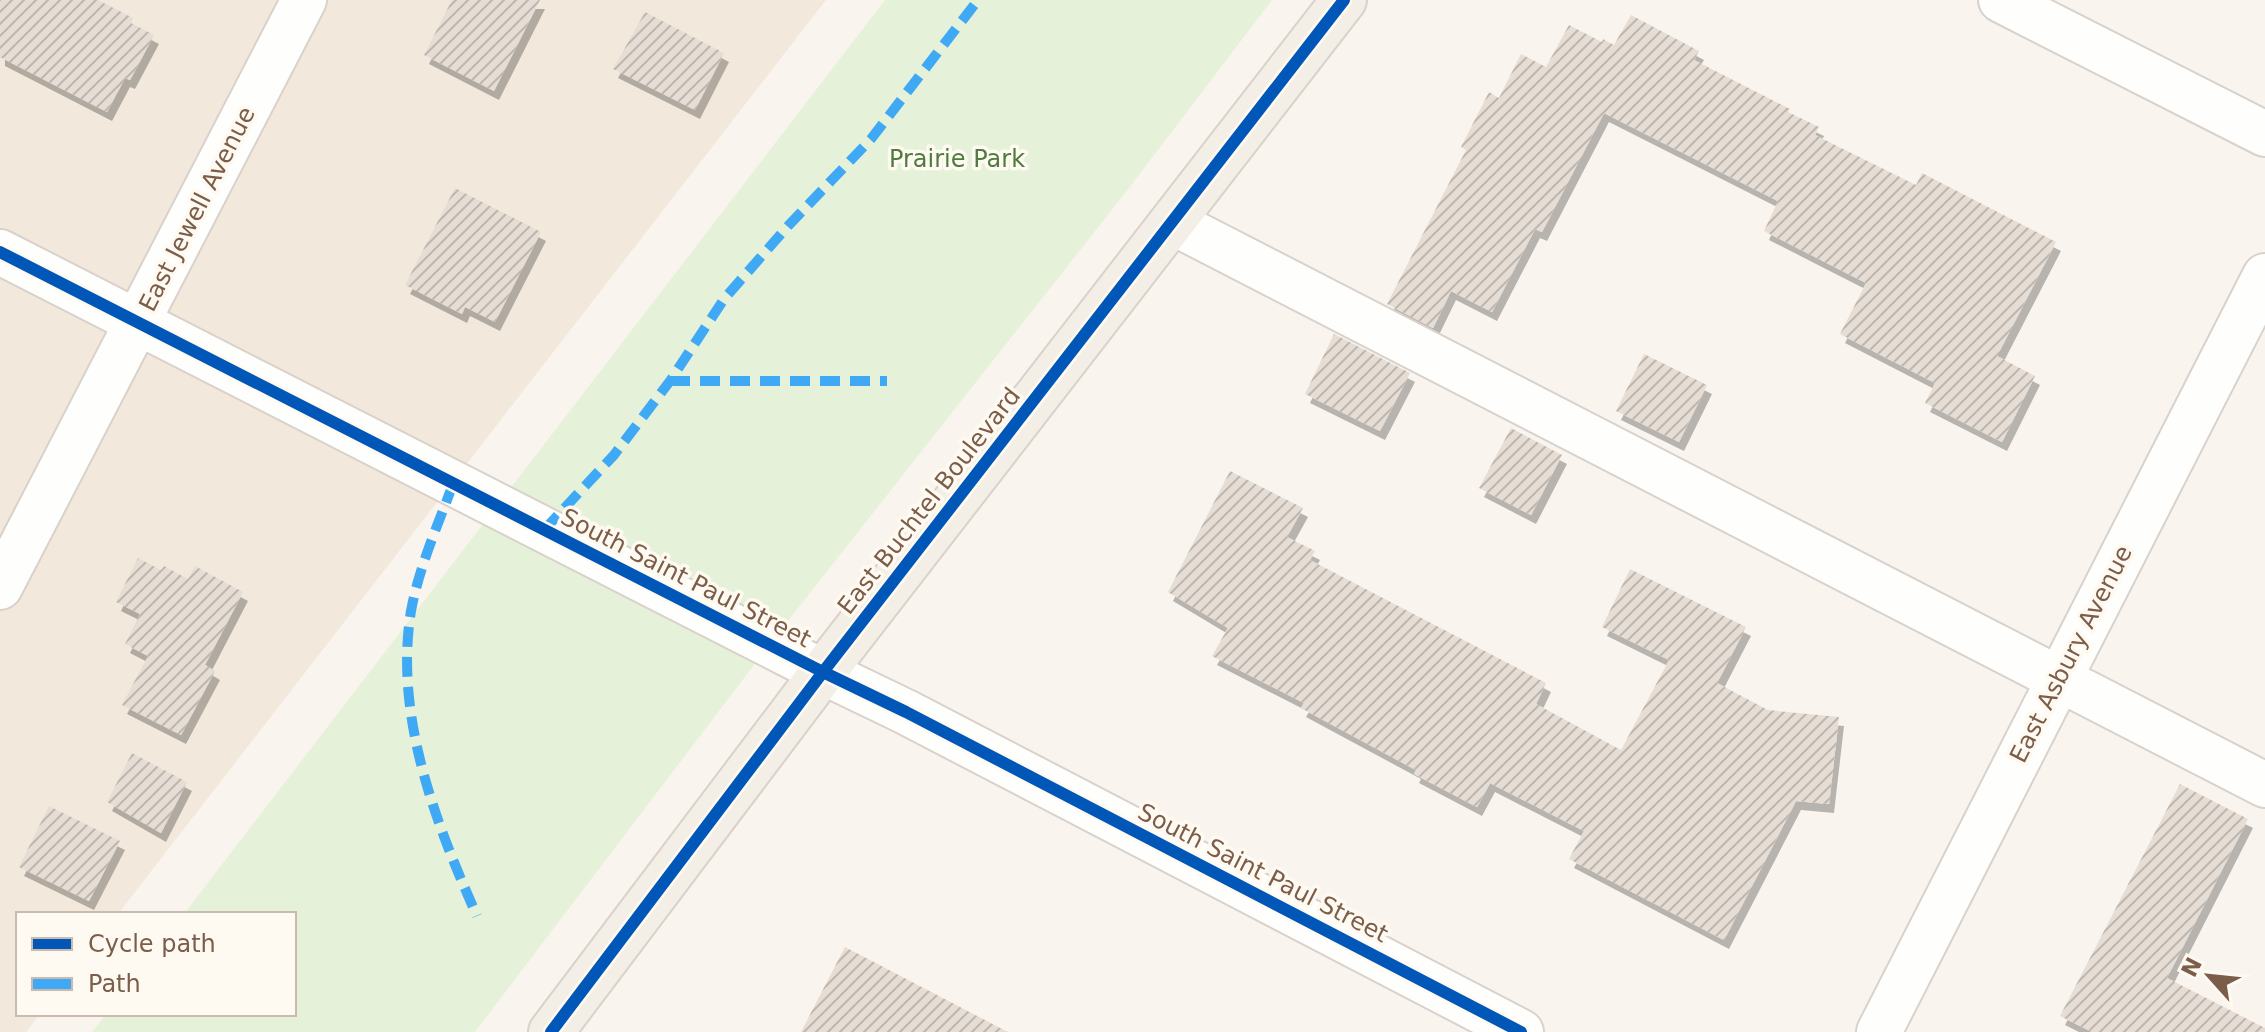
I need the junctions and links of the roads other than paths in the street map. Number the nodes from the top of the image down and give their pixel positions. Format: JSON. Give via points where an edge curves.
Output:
{"nodes":[{"id":1,"x":304,"y":0,"type":"edge"},
{"id":2,"x":1344,"y":0,"type":"edge"},
{"id":3,"x":2001,"y":0,"type":"edge"},
{"id":4,"x":2265,"y":134,"type":"edge"},
{"id":5,"x":1174,"y":223,"type":"junction"},
{"id":6,"x":0,"y":252,"type":"edge"},
{"id":7,"x":2265,"y":276,"type":"edge"},
{"id":8,"x":138,"y":323,"type":"junction"},
{"id":9,"x":0,"y":587,"type":"edge"},
{"id":10,"x":823,"y":672,"type":"junction"},
{"id":11,"x":2058,"y":679,"type":"junction"},
{"id":12,"x":2265,"y":785,"type":"edge"},
{"id":13,"x":551,"y":1032,"type":"edge"},
{"id":14,"x":1521,"y":1032,"type":"edge"},
{"id":15,"x":1879,"y":1032,"type":"edge"}],
"edges":[{"from":1,"to":8,"type":"street","name":"East Jewell Avenue"},
{"from":2,"to":5,"type":"main road","name":"East Buchtel Boulevard"},
{"from":3,"to":4,"type":"street"},
{"from":5,"to":10,"type":"main road","name":"East Buchtel Boulevard"},
{"from":5,"to":11,"type":"street"},
{"from":6,"to":8,"type":"street","name":"South Saint Paul Street"},
{"from":7,"to":11,"type":"street","name":"East Asbury Avenue"},
{"from":8,"to":9,"type":"street","name":"East Jewell Avenue"},
{"from":8,"to":10,"type":"street","name":"South Saint Paul Street"},
{"from":10,"to":13,"type":"main road","name":"East Buchtel Boulevard"},
{"from":10,"to":14,"type":"street","name":"South Saint Paul Street"},
{"from":11,"to":12,"type":"street"},
{"from":11,"to":15,"type":"street","name":"East Asbury Avenue"}]}
